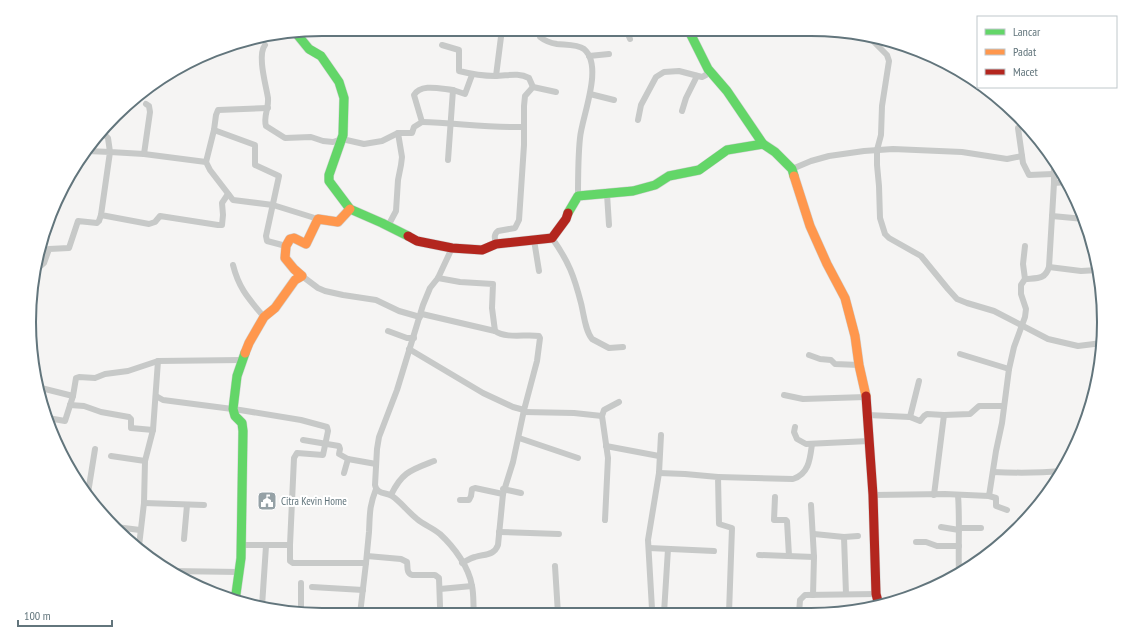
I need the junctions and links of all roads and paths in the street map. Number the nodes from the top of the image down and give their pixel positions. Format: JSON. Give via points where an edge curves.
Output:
{"nodes":[{"id":1,"x":501,"y":36,"type":"edge"},
{"id":2,"x":540,"y":36,"type":"edge"},
{"id":3,"x":629,"y":36,"type":"edge"},
{"id":4,"x":692,"y":36,"type":"edge"},
{"id":5,"x":299,"y":37,"type":"edge"},
{"id":6,"x":630,"y":39,"type":"dead end"},
{"id":7,"x":875,"y":43,"type":"edge"},
{"id":8,"x":265,"y":45,"type":"dead end"},
{"id":9,"x":442,"y":45,"type":"dead end"},
{"id":10,"x":609,"y":54,"type":"dead end"},
{"id":11,"x":589,"y":56,"type":"junction"},
{"id":12,"x":708,"y":69,"type":"junction"},
{"id":13,"x":472,"y":75,"type":"junction"},
{"id":14,"x":496,"y":76,"type":"junction"},
{"id":15,"x":697,"y":76,"type":"junction"},
{"id":16,"x":533,"y":87,"type":"junction"},
{"id":17,"x":453,"y":90,"type":"junction"},
{"id":18,"x":556,"y":92,"type":"dead end"},
{"id":19,"x":590,"y":94,"type":"junction"},
{"id":20,"x":614,"y":100,"type":"dead end"},
{"id":21,"x":146,"y":104,"type":"dead end"},
{"id":22,"x":268,"y":108,"type":"junction"},
{"id":23,"x":682,"y":111,"type":"dead end"},
{"id":24,"x":638,"y":120,"type":"dead end"},
{"id":25,"x":422,"y":122,"type":"junction"},
{"id":26,"x":450,"y":122,"type":"junction"},
{"id":27,"x":524,"y":127,"type":"junction"},
{"id":28,"x":1018,"y":128,"type":"dead end"},
{"id":29,"x":214,"y":130,"type":"junction"},
{"id":30,"x":398,"y":133,"type":"junction"},
{"id":31,"x":105,"y":136,"type":"edge"},
{"id":32,"x":342,"y":140,"type":"junction"},
{"id":33,"x":763,"y":144,"type":"junction"},
{"id":34,"x":877,"y":150,"type":"junction"},
{"id":35,"x":92,"y":152,"type":"edge"},
{"id":36,"x":110,"y":152,"type":"junction"},
{"id":37,"x":144,"y":154,"type":"junction"},
{"id":38,"x":1022,"y":156,"type":"junction"},
{"id":39,"x":448,"y":160,"type":"dead end"},
{"id":40,"x":206,"y":162,"type":"junction"},
{"id":41,"x":792,"y":169,"type":"junction"},
{"id":42,"x":1053,"y":170,"type":"edge"},
{"id":43,"x":1053,"y":174,"type":"junction"},
{"id":44,"x":1054,"y":183,"type":"junction"},
{"id":45,"x":1061,"y":183,"type":"edge"},
{"id":46,"x":228,"y":194,"type":"junction"},
{"id":47,"x":607,"y":194,"type":"junction"},
{"id":48,"x":578,"y":196,"type":"junction"},
{"id":49,"x":273,"y":205,"type":"junction"},
{"id":50,"x":350,"y":209,"type":"junction"},
{"id":51,"x":101,"y":215,"type":"junction"},
{"id":52,"x":1052,"y":216,"type":"junction"},
{"id":53,"x":1077,"y":218,"type":"edge"},
{"id":54,"x":318,"y":219,"type":"junction"},
{"id":55,"x":609,"y":225,"type":"dead end"},
{"id":56,"x":388,"y":226,"type":"junction"},
{"id":57,"x":552,"y":238,"type":"junction"},
{"id":58,"x":534,"y":240,"type":"junction"},
{"id":59,"x":496,"y":244,"type":"junction"},
{"id":60,"x":286,"y":246,"type":"junction"},
{"id":61,"x":1025,"y":246,"type":"dead end"},
{"id":62,"x":452,"y":248,"type":"junction"},
{"id":63,"x":41,"y":265,"type":"edge"},
{"id":64,"x":233,"y":265,"type":"dead end"},
{"id":65,"x":1049,"y":267,"type":"junction"},
{"id":66,"x":1093,"y":270,"type":"edge"},
{"id":67,"x":539,"y":271,"type":"dead end"},
{"id":68,"x":302,"y":276,"type":"junction"},
{"id":69,"x":438,"y":278,"type":"junction"},
{"id":70,"x":1025,"y":279,"type":"junction"},
{"id":71,"x":421,"y":316,"type":"junction"},
{"id":72,"x":264,"y":318,"type":"junction"},
{"id":73,"x":1022,"y":325,"type":"junction"},
{"id":74,"x":388,"y":331,"type":"dead end"},
{"id":75,"x":495,"y":331,"type":"junction"},
{"id":76,"x":414,"y":338,"type":"junction"},
{"id":77,"x":1096,"y":345,"type":"edge"},
{"id":78,"x":623,"y":347,"type":"dead end"},
{"id":79,"x":409,"y":349,"type":"junction"},
{"id":80,"x":960,"y":354,"type":"dead end"},
{"id":81,"x":809,"y":355,"type":"dead end"},
{"id":82,"x":158,"y":360,"type":"junction"},
{"id":83,"x":242,"y":360,"type":"junction"},
{"id":84,"x":859,"y":365,"type":"junction"},
{"id":85,"x":1009,"y":369,"type":"junction"},
{"id":86,"x":918,"y":381,"type":"dead end"},
{"id":87,"x":44,"y":389,"type":"edge"},
{"id":88,"x":784,"y":394,"type":"dead end"},
{"id":89,"x":73,"y":396,"type":"junction"},
{"id":90,"x":156,"y":396,"type":"junction"},
{"id":91,"x":866,"y":397,"type":"junction"},
{"id":92,"x":619,"y":402,"type":"dead end"},
{"id":93,"x":70,"y":405,"type":"junction"},
{"id":94,"x":1004,"y":406,"type":"junction"},
{"id":95,"x":233,"y":410,"type":"junction"},
{"id":96,"x":524,"y":411,"type":"junction"},
{"id":97,"x":868,"y":415,"type":"junction"},
{"id":98,"x":944,"y":415,"type":"junction"},
{"id":99,"x":602,"y":416,"type":"junction"},
{"id":100,"x":910,"y":417,"type":"junction"},
{"id":101,"x":53,"y":419,"type":"edge"},
{"id":102,"x":795,"y":427,"type":"dead end"},
{"id":103,"x":153,"y":430,"type":"junction"},
{"id":104,"x":661,"y":435,"type":"dead end"},
{"id":105,"x":518,"y":438,"type":"junction"},
{"id":106,"x":303,"y":440,"type":"dead end"},
{"id":107,"x":869,"y":441,"type":"junction"},
{"id":108,"x":325,"y":443,"type":"junction"},
{"id":109,"x":812,"y":444,"type":"junction"},
{"id":110,"x":606,"y":446,"type":"junction"},
{"id":111,"x":95,"y":449,"type":"dead end"},
{"id":112,"x":111,"y":456,"type":"dead end"},
{"id":113,"x":659,"y":456,"type":"junction"},
{"id":114,"x":578,"y":458,"type":"dead end"},
{"id":115,"x":348,"y":459,"type":"junction"},
{"id":116,"x":145,"y":461,"type":"junction"},
{"id":117,"x":434,"y":461,"type":"dead end"},
{"id":118,"x":376,"y":464,"type":"junction"},
{"id":119,"x":1055,"y":471,"type":"edge"},
{"id":120,"x":993,"y":472,"type":"junction"},
{"id":121,"x":344,"y":473,"type":"dead end"},
{"id":122,"x":659,"y":473,"type":"junction"},
{"id":123,"x":718,"y":477,"type":"junction"},
{"id":124,"x":89,"y":488,"type":"edge"},
{"id":125,"x":376,"y":489,"type":"junction"},
{"id":126,"x":503,"y":491,"type":"junction"},
{"id":127,"x":521,"y":493,"type":"dead end"},
{"id":128,"x":391,"y":495,"type":"junction"},
{"id":129,"x":873,"y":495,"type":"junction"},
{"id":130,"x":934,"y":495,"type":"junction"},
{"id":131,"x":958,"y":495,"type":"junction"},
{"id":132,"x":989,"y":496,"type":"junction"},
{"id":133,"x":775,"y":498,"type":"dead end"},
{"id":134,"x":460,"y":500,"type":"dead end"},
{"id":135,"x":144,"y":503,"type":"junction"},
{"id":136,"x":187,"y":505,"type":"junction"},
{"id":137,"x":204,"y":505,"type":"dead end"},
{"id":138,"x":811,"y":505,"type":"dead end"},
{"id":139,"x":1007,"y":510,"type":"dead end"},
{"id":140,"x":605,"y":520,"type":"dead end"},
{"id":141,"x":941,"y":527,"type":"dead end"},
{"id":142,"x":124,"y":528,"type":"edge"},
{"id":143,"x":981,"y":528,"type":"dead end"},
{"id":144,"x":960,"y":529,"type":"junction"},
{"id":145,"x":140,"y":530,"type":"junction"},
{"id":146,"x":499,"y":532,"type":"junction"},
{"id":147,"x":559,"y":534,"type":"dead end"},
{"id":148,"x":814,"y":534,"type":"junction"},
{"id":149,"x":858,"y":536,"type":"dead end"},
{"id":150,"x":844,"y":537,"type":"junction"},
{"id":151,"x":184,"y":539,"type":"dead end"},
{"id":152,"x":139,"y":542,"type":"edge"},
{"id":153,"x":916,"y":542,"type":"dead end"},
{"id":154,"x":241,"y":545,"type":"junction"},
{"id":155,"x":290,"y":545,"type":"junction"},
{"id":156,"x":266,"y":546,"type":"junction"},
{"id":157,"x":959,"y":546,"type":"junction"},
{"id":158,"x":649,"y":548,"type":"junction"},
{"id":159,"x":668,"y":549,"type":"junction"},
{"id":160,"x":714,"y":551,"type":"dead end"},
{"id":161,"x":759,"y":555,"type":"dead end"},
{"id":162,"x":367,"y":556,"type":"junction"},
{"id":163,"x":789,"y":556,"type":"junction"},
{"id":164,"x":814,"y":557,"type":"junction"},
{"id":165,"x":366,"y":563,"type":"junction"},
{"id":166,"x":462,"y":563,"type":"junction"},
{"id":167,"x":555,"y":566,"type":"dead end"},
{"id":168,"x":959,"y":567,"type":"edge"},
{"id":169,"x":181,"y":571,"type":"edge"},
{"id":170,"x":240,"y":572,"type":"junction"},
{"id":171,"x":302,"y":583,"type":"dead end"},
{"id":172,"x":472,"y":586,"type":"junction"},
{"id":173,"x":312,"y":587,"type":"dead end"},
{"id":174,"x":440,"y":589,"type":"junction"},
{"id":175,"x":363,"y":590,"type":"junction"},
{"id":176,"x":846,"y":594,"type":"junction"},
{"id":177,"x":876,"y":594,"type":"junction"},
{"id":178,"x":236,"y":595,"type":"edge"},
{"id":179,"x":813,"y":595,"type":"junction"},
{"id":180,"x":878,"y":600,"type":"edge"},
{"id":181,"x":262,"y":602,"type":"edge"},
{"id":182,"x":440,"y":606,"type":"dead end"},
{"id":183,"x":301,"y":607,"type":"edge"},
{"id":184,"x":361,"y":608,"type":"edge"},
{"id":185,"x":474,"y":608,"type":"edge"},
{"id":186,"x":558,"y":608,"type":"edge"},
{"id":187,"x":652,"y":608,"type":"dead end"},
{"id":188,"x":664,"y":608,"type":"edge"},
{"id":189,"x":729,"y":608,"type":"edge"},
{"id":190,"x":799,"y":608,"type":"edge"}],
"edges":[{"from":1,"to":14,"type":"street"},
{"from":2,"to":11,"type":"street","via":[[555,44],[582,48]]},
{"from":3,"to":6,"type":"street"},
{"from":4,"to":12,"type":"street"},
{"from":5,"to":32,"type":"street","via":[[309,49],[321,56],[338,82],[344,98]]},
{"from":7,"to":34,"type":"street","via":[[887,55],[888,61],[881,135]]},
{"from":8,"to":22,"type":"street","via":[[262,51]]},
{"from":9,"to":13,"type":"street","via":[[459,50],[459,72]]},
{"from":10,"to":11,"type":"street"},
{"from":11,"to":19,"type":"street"},
{"from":12,"to":15,"type":"street","via":[[705,76]]},
{"from":12,"to":33,"type":"street","via":[[727,91]]},
{"from":13,"to":14,"type":"street"},
{"from":13,"to":17,"type":"street","via":[[464,94]]},
{"from":14,"to":16,"type":"street","via":[[525,75]]},
{"from":15,"to":23,"type":"street"},
{"from":15,"to":24,"type":"street","via":[[680,71],[660,74],[641,105]]},
{"from":16,"to":18,"type":"street"},
{"from":16,"to":27,"type":"street","via":[[525,96]]},
{"from":17,"to":25,"type":"street","via":[[424,88],[414,94]]},
{"from":17,"to":26,"type":"street"},
{"from":19,"to":20,"type":"street"},
{"from":19,"to":48,"type":"street","via":[[580,135]]},
{"from":21,"to":37,"type":"street","via":[[150,112]]},
{"from":22,"to":29,"type":"street","via":[[218,110]]},
{"from":22,"to":32,"type":"street","via":[[265,116],[266,126],[285,138],[311,137],[333,142]]},
{"from":25,"to":26,"type":"street"},
{"from":25,"to":30,"type":"street","via":[[414,127],[412,133]]},
{"from":26,"to":27,"type":"street","via":[[500,128]]},
{"from":26,"to":39,"type":"street"},
{"from":27,"to":59,"type":"street","via":[[522,188],[517,226],[498,231],[494,236]]},
{"from":28,"to":38,"type":"street"},
{"from":29,"to":40,"type":"street"},
{"from":29,"to":49,"type":"street","via":[[255,146],[255,165],[278,176]]},
{"from":30,"to":32,"type":"street","via":[[386,140],[372,143]]},
{"from":30,"to":56,"type":"street","via":[[402,157],[396,211]]},
{"from":31,"to":36,"type":"street","via":[[108,138]]},
{"from":32,"to":50,"type":"street","via":[[328,179]]},
{"from":33,"to":41,"type":"street","via":[[776,152]]},
{"from":33,"to":47,"type":"street","via":[[728,150],[699,170],[669,176],[655,185]]},
{"from":34,"to":38,"type":"street","via":[[962,152],[1007,158]]},
{"from":34,"to":41,"type":"street","via":[[829,156]]},
{"from":34,"to":73,"type":"street","via":[[880,218],[889,238],[921,256],[957,299],[994,311]]},
{"from":35,"to":36,"type":"street"},
{"from":36,"to":37,"type":"street"},
{"from":36,"to":51,"type":"street"},
{"from":37,"to":40,"type":"street"},
{"from":38,"to":43,"type":"street","via":[[1030,175]]},
{"from":40,"to":46,"type":"street"},
{"from":41,"to":84,"type":"street","via":[[810,226],[845,298],[855,336]]},
{"from":42,"to":43,"type":"street"},
{"from":43,"to":44,"type":"street"},
{"from":44,"to":45,"type":"street"},
{"from":44,"to":52,"type":"street"},
{"from":46,"to":49,"type":"street","via":[[233,200]]},
{"from":46,"to":51,"type":"street","via":[[222,203],[222,225],[218,226],[160,216],[149,224]]},
{"from":47,"to":48,"type":"street"},
{"from":47,"to":55,"type":"street"},
{"from":48,"to":57,"type":"street"},
{"from":49,"to":54,"type":"street"},
{"from":49,"to":60,"type":"street","via":[[266,232],[267,241]]},
{"from":50,"to":54,"type":"street","via":[[338,222]]},
{"from":50,"to":56,"type":"street"},
{"from":51,"to":63,"type":"street","via":[[97,223],[78,221],[69,248],[49,249]]},
{"from":52,"to":53,"type":"street"},
{"from":52,"to":65,"type":"street"},
{"from":54,"to":60,"type":"street","via":[[307,244],[291,238]]},
{"from":56,"to":62,"type":"street","via":[[417,241]]},
{"from":57,"to":58,"type":"street"},
{"from":57,"to":78,"type":"street","via":[[569,264],[592,339],[609,348]]},
{"from":58,"to":59,"type":"street"},
{"from":58,"to":67,"type":"street"},
{"from":59,"to":62,"type":"street","via":[[482,250]]},
{"from":60,"to":68,"type":"street","via":[[287,261]]},
{"from":61,"to":70,"type":"street"},
{"from":62,"to":69,"type":"street"},
{"from":64,"to":72,"type":"street","via":[[242,290]]},
{"from":65,"to":66,"type":"street"},
{"from":65,"to":70,"type":"street","via":[[1044,277]]},
{"from":68,"to":71,"type":"street","via":[[325,291],[376,300],[399,311]]},
{"from":68,"to":72,"type":"street","via":[[295,280]]},
{"from":69,"to":71,"type":"street","via":[[430,288]]},
{"from":69,"to":75,"type":"street","via":[[493,284],[492,308]]},
{"from":70,"to":73,"type":"street","via":[[1020,284],[1026,309]]},
{"from":71,"to":75,"type":"street"},
{"from":71,"to":76,"type":"street"},
{"from":72,"to":83,"type":"street"},
{"from":73,"to":77,"type":"street","via":[[1048,339],[1078,346]]},
{"from":73,"to":85,"type":"street"},
{"from":74,"to":76,"type":"street"},
{"from":75,"to":96,"type":"street","via":[[517,336],[540,337],[537,361]]},
{"from":76,"to":79,"type":"street"},
{"from":79,"to":96,"type":"street","via":[[483,393]]},
{"from":79,"to":118,"type":"street","via":[[379,437]]},
{"from":80,"to":85,"type":"street"},
{"from":81,"to":84,"type":"street","via":[[831,360],[835,364]]},
{"from":82,"to":83,"type":"street"},
{"from":82,"to":89,"type":"street","via":[[128,371],[95,378],[77,377]]},
{"from":82,"to":90,"type":"street"},
{"from":83,"to":95,"type":"street","via":[[237,376]]},
{"from":84,"to":91,"type":"street"},
{"from":85,"to":94,"type":"street"},
{"from":86,"to":100,"type":"street"},
{"from":87,"to":89,"type":"street"},
{"from":88,"to":91,"type":"street","via":[[803,399]]},
{"from":89,"to":93,"type":"street"},
{"from":90,"to":95,"type":"street","via":[[163,400]]},
{"from":90,"to":103,"type":"street"},
{"from":91,"to":97,"type":"street"},
{"from":92,"to":99,"type":"street","via":[[604,410]]},
{"from":93,"to":101,"type":"street","via":[[65,421]]},
{"from":93,"to":103,"type":"street","via":[[129,417],[131,428]]},
{"from":94,"to":98,"type":"street","via":[[979,406],[970,414]]},
{"from":94,"to":120,"type":"street"},
{"from":95,"to":108,"type":"street","via":[[301,420],[327,427]]},
{"from":95,"to":154,"type":"street","via":[[234,416],[242,423],[243,431]]},
{"from":96,"to":99,"type":"street"},
{"from":96,"to":105,"type":"street"},
{"from":97,"to":100,"type":"street"},
{"from":97,"to":107,"type":"street"},
{"from":98,"to":100,"type":"street","via":[[927,414],[920,421]]},
{"from":98,"to":130,"type":"street"},
{"from":99,"to":110,"type":"street"},
{"from":102,"to":109,"type":"street","via":[[797,440]]},
{"from":103,"to":116,"type":"street"},
{"from":104,"to":113,"type":"street"},
{"from":105,"to":114,"type":"street"},
{"from":105,"to":126,"type":"street"},
{"from":106,"to":108,"type":"street"},
{"from":107,"to":109,"type":"street"},
{"from":107,"to":129,"type":"street"},
{"from":108,"to":115,"type":"street","via":[[339,446],[340,454]]},
{"from":108,"to":155,"type":"street","via":[[323,455],[297,453],[294,458]]},
{"from":109,"to":123,"type":"street","via":[[809,462],[800,477]]},
{"from":110,"to":113,"type":"street"},
{"from":110,"to":140,"type":"street","via":[[608,475]]},
{"from":111,"to":124,"type":"street"},
{"from":112,"to":116,"type":"street"},
{"from":113,"to":122,"type":"street"},
{"from":115,"to":118,"type":"street"},
{"from":115,"to":121,"type":"street"},
{"from":116,"to":135,"type":"street"},
{"from":117,"to":128,"type":"street","via":[[403,476],[396,483]]},
{"from":118,"to":125,"type":"street"},
{"from":119,"to":120,"type":"street","via":[[1018,474]]},
{"from":120,"to":132,"type":"street"},
{"from":122,"to":123,"type":"street"},
{"from":122,"to":158,"type":"street","via":[[648,540]]},
{"from":123,"to":189,"type":"street","via":[[719,524],[732,528]]},
{"from":125,"to":128,"type":"street"},
{"from":125,"to":162,"type":"street","via":[[369,510]]},
{"from":126,"to":127,"type":"street"},
{"from":126,"to":134,"type":"street","via":[[475,488],[472,489],[469,500]]},
{"from":126,"to":146,"type":"street"},
{"from":128,"to":166,"type":"street","via":[[415,518],[439,534]]},
{"from":129,"to":130,"type":"street"},
{"from":129,"to":177,"type":"street"},
{"from":130,"to":131,"type":"street"},
{"from":131,"to":132,"type":"street"},
{"from":131,"to":144,"type":"street"},
{"from":132,"to":139,"type":"street","via":[[996,498],[996,506]]},
{"from":133,"to":163,"type":"street","via":[[774,520],[787,522]]},
{"from":135,"to":136,"type":"street"},
{"from":135,"to":145,"type":"street"},
{"from":136,"to":137,"type":"street"},
{"from":136,"to":151,"type":"street"},
{"from":138,"to":148,"type":"street"},
{"from":141,"to":144,"type":"street"},
{"from":142,"to":145,"type":"street"},
{"from":143,"to":144,"type":"street"},
{"from":144,"to":157,"type":"street"},
{"from":145,"to":152,"type":"street"},
{"from":146,"to":147,"type":"street"},
{"from":146,"to":166,"type":"street","via":[[496,550]]},
{"from":148,"to":150,"type":"street"},
{"from":148,"to":164,"type":"street"},
{"from":149,"to":150,"type":"street"},
{"from":150,"to":176,"type":"street"},
{"from":153,"to":157,"type":"street","via":[[937,546]]},
{"from":154,"to":156,"type":"street"},
{"from":154,"to":170,"type":"street"},
{"from":155,"to":156,"type":"street"},
{"from":155,"to":165,"type":"street","via":[[290,561],[293,563]]},
{"from":156,"to":181,"type":"street"},
{"from":157,"to":168,"type":"street"},
{"from":158,"to":159,"type":"street"},
{"from":158,"to":187,"type":"street"},
{"from":159,"to":160,"type":"street"},
{"from":159,"to":188,"type":"street"},
{"from":161,"to":163,"type":"street"},
{"from":162,"to":165,"type":"street"},
{"from":162,"to":174,"type":"street","via":[[402,559],[407,562],[410,574],[435,575],[439,578]]},
{"from":163,"to":164,"type":"street"},
{"from":164,"to":179,"type":"street"},
{"from":165,"to":175,"type":"street"},
{"from":166,"to":172,"type":"street","via":[[467,569]]},
{"from":167,"to":186,"type":"street"},
{"from":169,"to":170,"type":"street"},
{"from":170,"to":178,"type":"street"},
{"from":171,"to":183,"type":"street"},
{"from":172,"to":174,"type":"street"},
{"from":172,"to":185,"type":"street"},
{"from":173,"to":175,"type":"street"},
{"from":174,"to":182,"type":"street"},
{"from":175,"to":184,"type":"street"},
{"from":176,"to":177,"type":"street"},
{"from":176,"to":179,"type":"street"},
{"from":177,"to":180,"type":"street"},
{"from":179,"to":190,"type":"street","via":[[805,595],[800,600]]}]}
